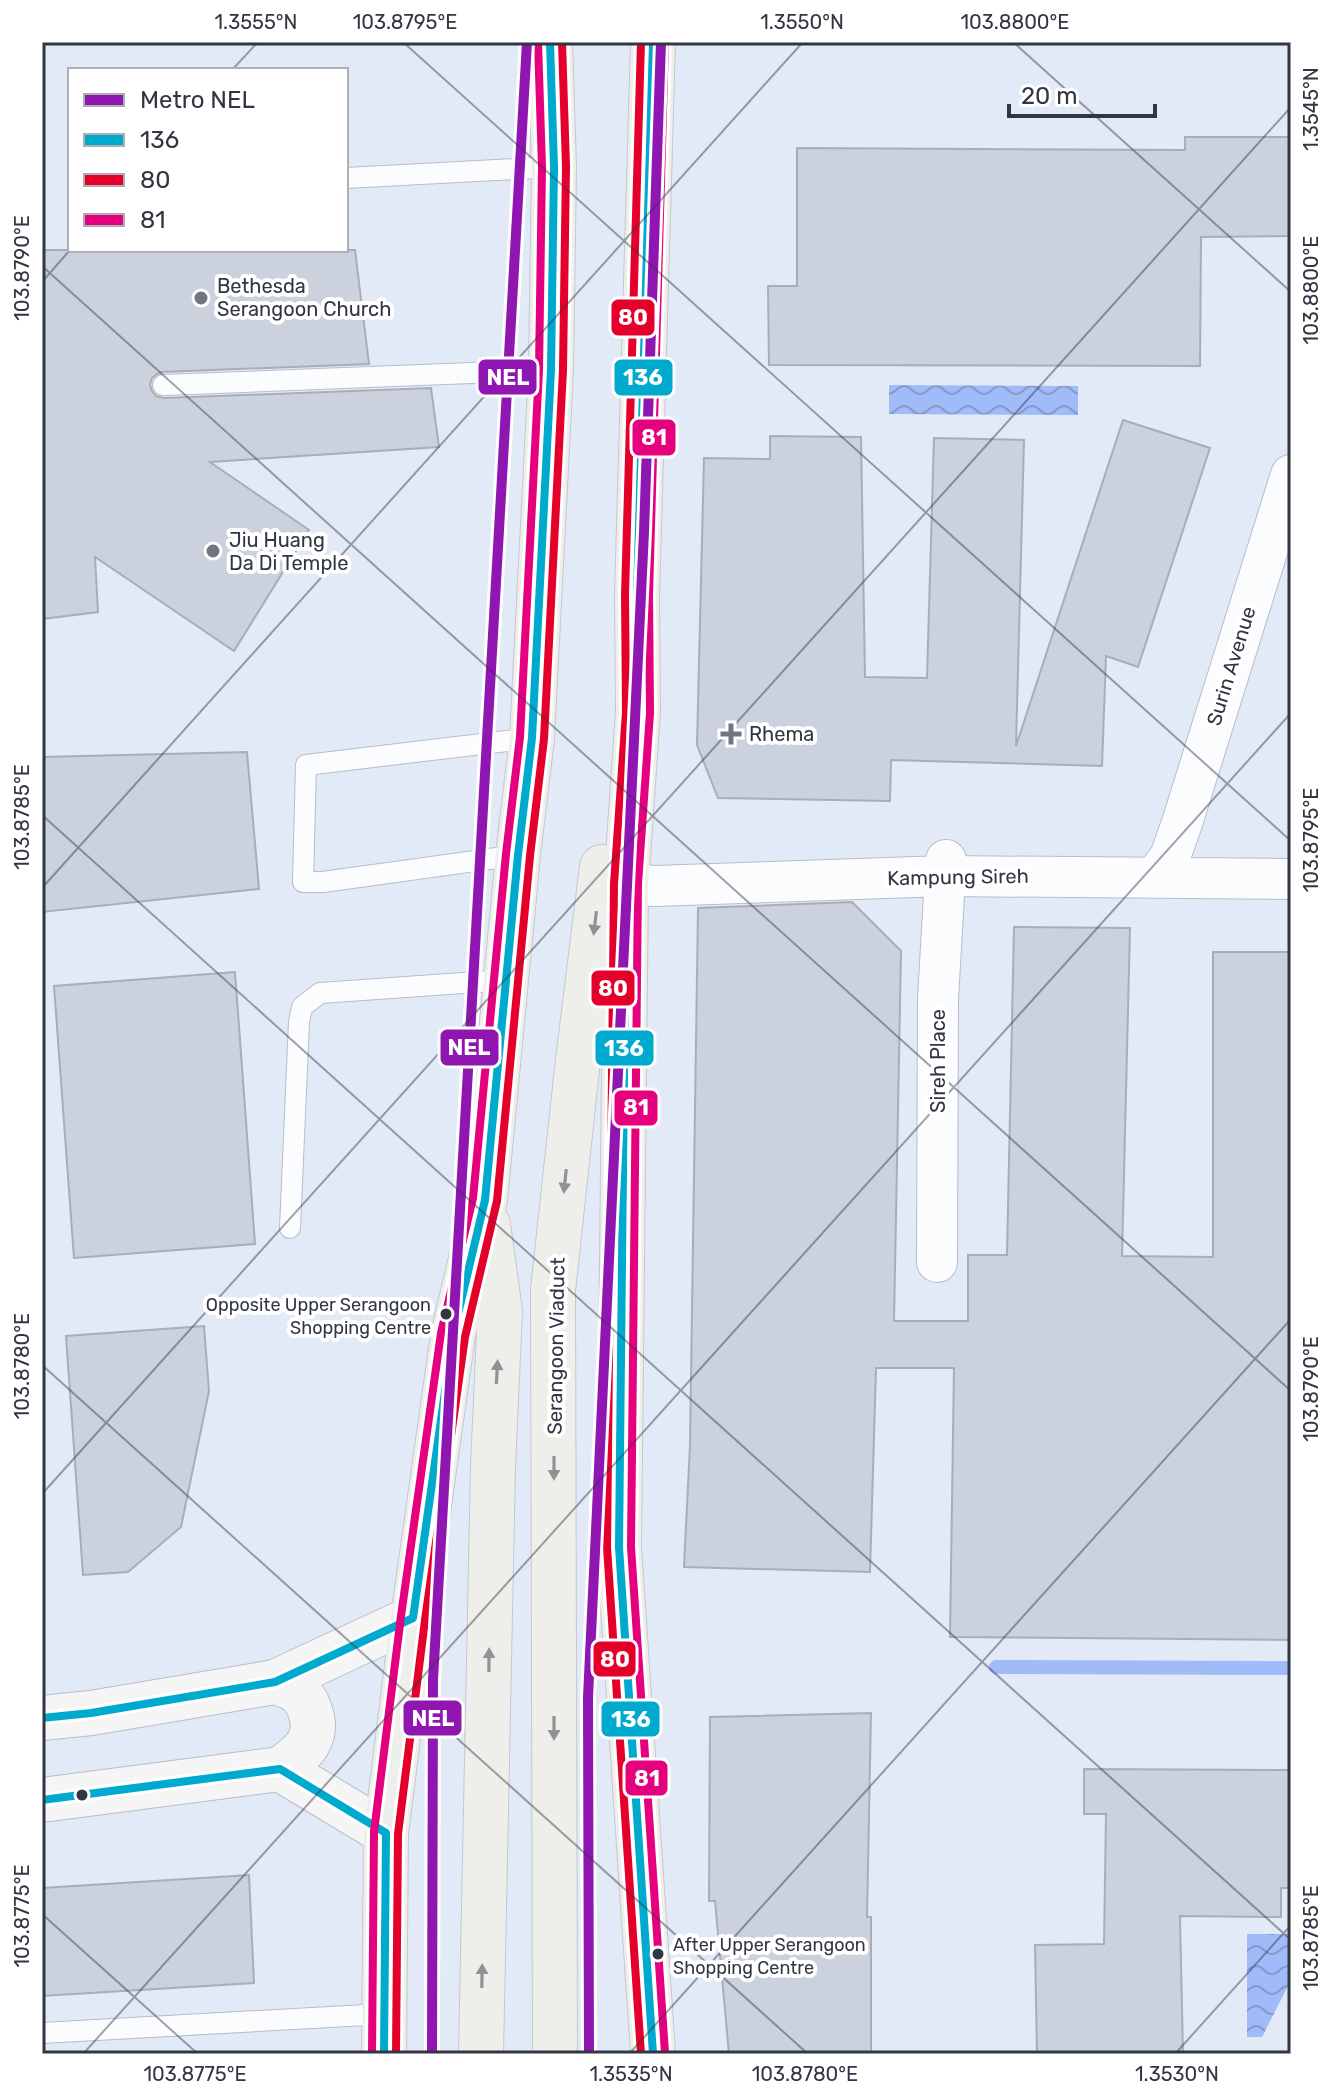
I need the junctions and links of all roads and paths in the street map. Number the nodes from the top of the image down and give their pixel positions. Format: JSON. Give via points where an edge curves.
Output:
{"nodes":[{"id":1,"x":550,"y":42,"type":"edge"},
{"id":2,"x":653,"y":42,"type":"edge"},
{"id":3,"x":554,"y":167,"type":"junction"},
{"id":4,"x":348,"y":178,"type":"edge"},
{"id":5,"x":551,"y":370,"type":"junction"},
{"id":6,"x":163,"y":385,"type":"dead end"},
{"id":7,"x":1291,"y":475,"type":"edge"},
{"id":8,"x":637,"y":595,"type":"junction"},
{"id":9,"x":532,"y":738,"type":"junction"},
{"id":10,"x":518,"y":855,"type":"junction"},
{"id":11,"x":1291,"y":861,"type":"edge"},
{"id":12,"x":1162,"y":867,"type":"junction"},
{"id":13,"x":945,"y":868,"type":"junction"},
{"id":14,"x":627,"y":873,"type":"junction"},
{"id":15,"x":1291,"y":879,"type":"edge"},
{"id":16,"x":506,"y":980,"type":"junction"},
{"id":17,"x":485,"y":1200,"type":"junction"},
{"id":18,"x":290,"y":1228,"type":"dead end"},
{"id":19,"x":937,"y":1262,"type":"dead end"},
{"id":20,"x":413,"y":1618,"type":"junction"},
{"id":21,"x":275,"y":1682,"type":"junction"},
{"id":22,"x":42,"y":1718,"type":"edge"},
{"id":23,"x":280,"y":1769,"type":"junction"},
{"id":24,"x":42,"y":1800,"type":"edge"},
{"id":25,"x":386,"y":1833,"type":"junction"},
{"id":26,"x":42,"y":2033,"type":"edge"},
{"id":27,"x":384,"y":2034,"type":"edge"},
{"id":28,"x":481,"y":2054,"type":"edge"},
{"id":29,"x":555,"y":2054,"type":"edge"},
{"id":30,"x":653,"y":2054,"type":"edge"}],
"edges":[{"from":1,"to":3,"type":"main road"},
{"from":2,"to":8,"type":"main road"},
{"from":3,"to":4,"type":"lane"},
{"from":3,"to":5,"type":"main road"},
{"from":5,"to":6,"type":"lane"},
{"from":5,"to":9,"type":"main road"},
{"from":7,"to":12,"type":"street","name":"Surin Avenue","via":[[1192,792]]},
{"from":8,"to":14,"type":"main road","via":[[638,712]]},
{"from":8,"to":29,"type":"main road","name":"Serangoon Viaduct","one_way":true,"via":[[553,1290]]},
{"from":9,"to":10,"type":"main road"},
{"from":9,"to":10,"type":"lane","via":[[306,765],[303,882]]},
{"from":10,"to":16,"type":"main road"},
{"from":11,"to":12,"type":"street","name":"Kampung Sireh"},
{"from":12,"to":13,"type":"street","name":"Kampung Sireh"},
{"from":12,"to":15,"type":"street","name":"Kampung Sireh"},
{"from":13,"to":14,"type":"street","name":"Kampung Sireh","via":[[657,865]]},
{"from":13,"to":19,"type":"street","name":"Sireh Place","via":[[938,999]]},
{"from":14,"to":30,"type":"main road","via":[[619,1547]]},
{"from":16,"to":17,"type":"main road"},
{"from":16,"to":18,"type":"lane","via":[[320,993],[302,1007]]},
{"from":17,"to":20,"type":"main road","via":[[453,1335]]},
{"from":28,"to":17,"type":"main road","one_way":true,"via":[[500,1311]]},
{"from":20,"to":21,"type":"main road"},
{"from":20,"to":25,"type":"main road"},
{"from":21,"to":22,"type":"main road"},
{"from":21,"to":23,"type":"main road","via":[[306,1700],[315,1722],[311,1740]]},
{"from":23,"to":24,"type":"main road"},
{"from":23,"to":25,"type":"main road"},
{"from":25,"to":27,"type":"main road"},
{"from":26,"to":27,"type":"lane"}]}
